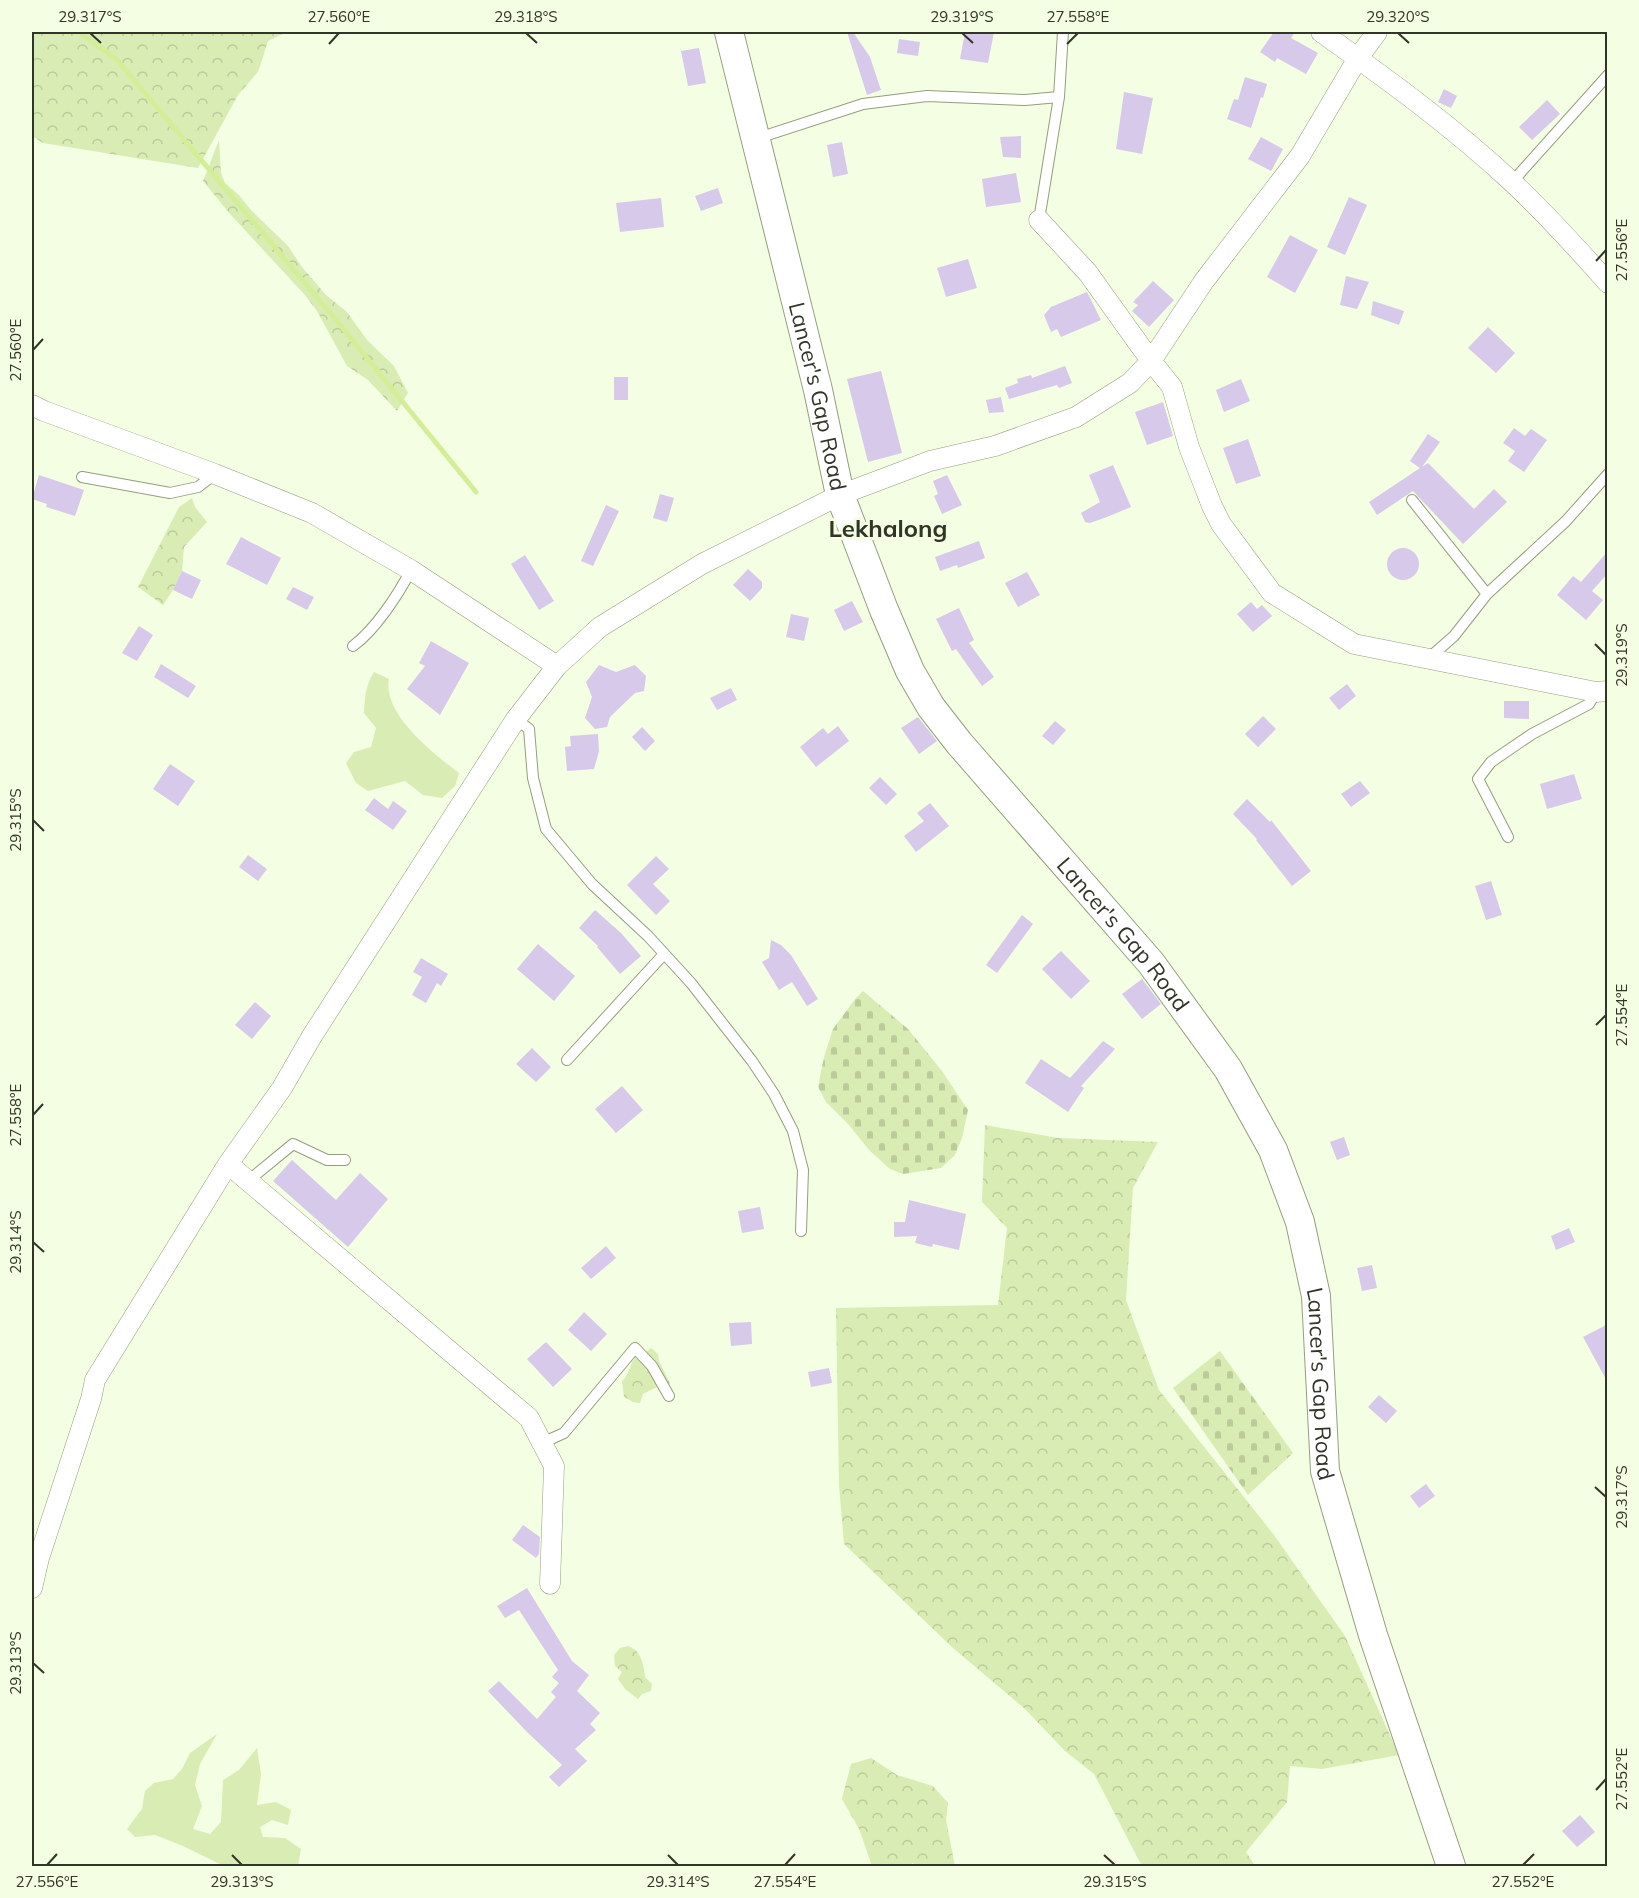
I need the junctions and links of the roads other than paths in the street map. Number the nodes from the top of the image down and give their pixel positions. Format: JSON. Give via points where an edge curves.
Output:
{"nodes":[{"id":1,"x":729,"y":32,"type":"edge"},
{"id":2,"x":1063,"y":32,"type":"edge"},
{"id":3,"x":1321,"y":32,"type":"edge"},
{"id":4,"x":1377,"y":32,"type":"edge"},
{"id":5,"x":1358,"y":58,"type":"junction"},
{"id":6,"x":1608,"y":75,"type":"edge"},
{"id":7,"x":1059,"y":97,"type":"junction"},
{"id":8,"x":755,"y":139,"type":"junction"},
{"id":9,"x":1512,"y":182,"type":"junction"},
{"id":10,"x":1039,"y":220,"type":"joint"},
{"id":11,"x":1608,"y":283,"type":"edge"},
{"id":12,"x":1151,"y":361,"type":"junction"},
{"id":13,"x":32,"y":405,"type":"edge"},
{"id":14,"x":215,"y":474,"type":"junction"},
{"id":15,"x":1608,"y":474,"type":"edge"},
{"id":16,"x":82,"y":477,"type":"dead end"},
{"id":17,"x":840,"y":495,"type":"junction"},
{"id":18,"x":1412,"y":500,"type":"dead end"},
{"id":19,"x":411,"y":570,"type":"junction"},
{"id":20,"x":1487,"y":594,"type":"junction"},
{"id":21,"x":353,"y":646,"type":"dead end"},
{"id":22,"x":1428,"y":659,"type":"junction"},
{"id":23,"x":557,"y":666,"type":"junction"},
{"id":24,"x":1602,"y":691,"type":"edge"},
{"id":25,"x":516,"y":719,"type":"junction"},
{"id":26,"x":1508,"y":837,"type":"dead end"},
{"id":27,"x":664,"y":954,"type":"junction"},
{"id":28,"x":567,"y":1060,"type":"dead end"},
{"id":29,"x":345,"y":1160,"type":"dead end"},
{"id":30,"x":228,"y":1164,"type":"junction"},
{"id":31,"x":248,"y":1181,"type":"junction"},
{"id":32,"x":801,"y":1232,"type":"dead end"},
{"id":33,"x":669,"y":1396,"type":"dead end"},
{"id":34,"x":542,"y":1443,"type":"junction"},
{"id":35,"x":550,"y":1584,"type":"dead end"},
{"id":36,"x":32,"y":1588,"type":"edge"},
{"id":37,"x":1452,"y":1866,"type":"edge"}],
"edges":[{"from":1,"to":8,"type":"main road","name":"Lancer's Gap Road"},
{"from":2,"to":7,"type":"lane"},
{"from":3,"to":5,"type":"street"},
{"from":4,"to":5,"type":"street"},
{"from":5,"to":9,"type":"street","via":[[1450,128]]},
{"from":5,"to":12,"type":"street","via":[[1300,156],[1204,281]]},
{"from":6,"to":9,"type":"lane"},
{"from":7,"to":8,"type":"lane","via":[[1025,100],[927,96],[863,104]]},
{"from":7,"to":10,"type":"lane"},
{"from":8,"to":17,"type":"main road","name":"Lancer's Gap Road"},
{"from":9,"to":11,"type":"street"},
{"from":10,"to":12,"type":"street","via":[[1088,273]]},
{"from":12,"to":17,"type":"street","via":[[1130,383],[1076,417],[995,446],[930,461]]},
{"from":12,"to":22,"type":"street","via":[[1172,387],[1189,447],[1221,525],[1272,593],[1354,645]]},
{"from":13,"to":14,"type":"street"},
{"from":14,"to":16,"type":"lane","via":[[198,487],[170,493]]},
{"from":14,"to":19,"type":"street","via":[[312,513]]},
{"from":15,"to":20,"type":"lane","via":[[1566,521]]},
{"from":17,"to":23,"type":"street","via":[[702,564],[600,627]]},
{"from":17,"to":37,"type":"main road","name":"Lancer's Gap Road","via":[[910,671],[931,706],[959,744],[1151,963],[1228,1069],[1273,1150],[1300,1222],[1316,1296],[1325,1472],[1372,1635]]},
{"from":18,"to":20,"type":"lane"},
{"from":19,"to":21,"type":"lane","via":[[363,638]]},
{"from":19,"to":23,"type":"street"},
{"from":20,"to":22,"type":"lane","via":[[1454,636]]},
{"from":22,"to":24,"type":"street"},
{"from":23,"to":25,"type":"street"},
{"from":24,"to":26,"type":"lane","via":[[1588,704],[1491,762],[1478,778]]},
{"from":25,"to":27,"type":"lane","via":[[529,729],[533,778],[546,829],[592,884]]},
{"from":25,"to":30,"type":"street","via":[[282,1088]]},
{"from":27,"to":28,"type":"lane"},
{"from":27,"to":32,"type":"lane","via":[[752,1061],[793,1131],[803,1170]]},
{"from":29,"to":31,"type":"lane","via":[[327,1160],[293,1144]]},
{"from":30,"to":31,"type":"street"},
{"from":30,"to":36,"type":"street","via":[[95,1380]]},
{"from":31,"to":34,"type":"street","via":[[529,1418]]},
{"from":33,"to":34,"type":"lane","via":[[652,1366],[635,1348],[564,1433]]},
{"from":34,"to":35,"type":"street","via":[[554,1466]]}]}
